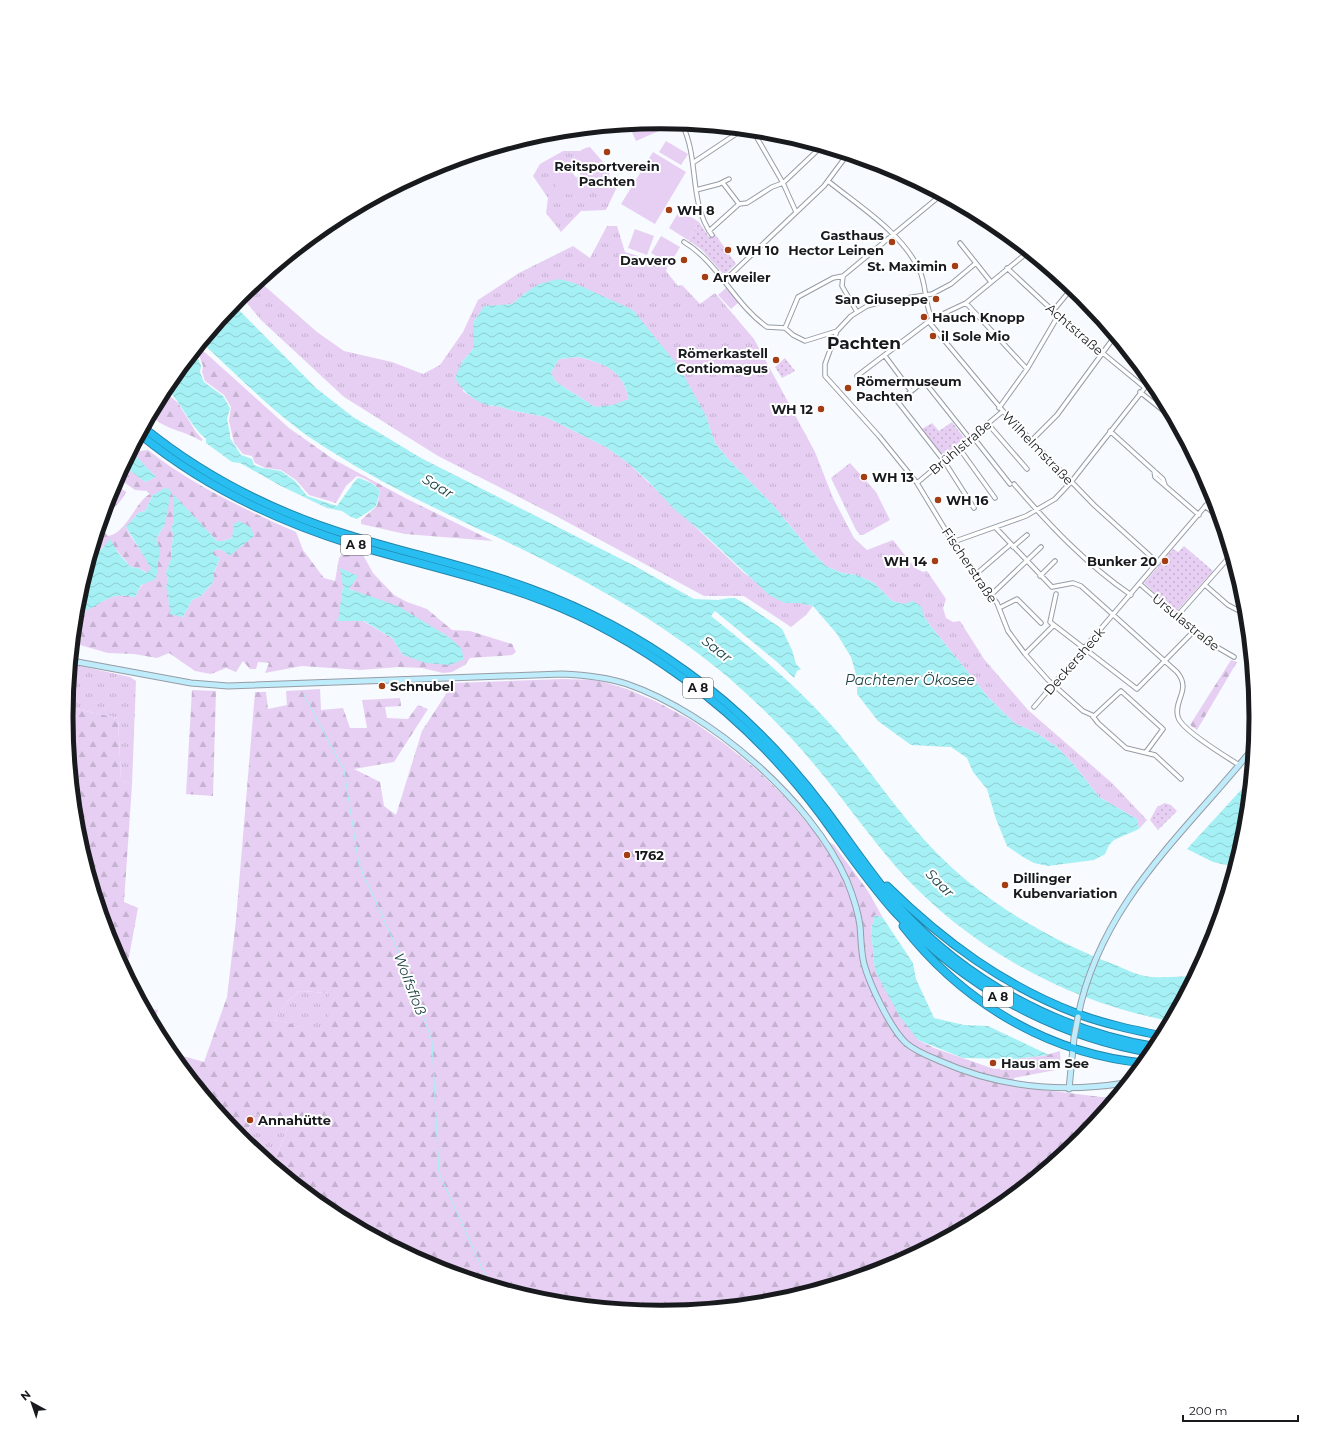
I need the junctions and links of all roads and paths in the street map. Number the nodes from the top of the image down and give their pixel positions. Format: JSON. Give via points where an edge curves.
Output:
{"nodes":[{"id":1,"x":684,"y":130,"type":"edge"},
{"id":2,"x":736,"y":134,"type":"edge"},
{"id":3,"x":755,"y":137,"type":"edge"},
{"id":4,"x":817,"y":150,"type":"edge"},
{"id":5,"x":845,"y":158,"type":"edge"},
{"id":6,"x":694,"y":162,"type":"junction"},
{"id":7,"x":729,"y":179,"type":"dead end"},
{"id":8,"x":828,"y":181,"type":"junction"},
{"id":9,"x":723,"y":183,"type":"junction"},
{"id":10,"x":783,"y":183,"type":"junction"},
{"id":11,"x":696,"y":190,"type":"junction"},
{"id":12,"x":937,"y":198,"type":"edge"},
{"id":13,"x":739,"y":204,"type":"junction"},
{"id":14,"x":796,"y":212,"type":"junction"},
{"id":15,"x":709,"y":231,"type":"junction"},
{"id":16,"x":894,"y":234,"type":"junction"},
{"id":17,"x":712,"y":235,"type":"dead end"},
{"id":18,"x":684,"y":242,"type":"dead end"},
{"id":19,"x":960,"y":243,"type":"dead end"},
{"id":20,"x":1025,"y":255,"type":"edge"},
{"id":21,"x":976,"y":263,"type":"junction"},
{"id":22,"x":1007,"y":268,"type":"junction"},
{"id":23,"x":843,"y":276,"type":"junction"},
{"id":24,"x":725,"y":280,"type":"junction"},
{"id":25,"x":991,"y":282,"type":"junction"},
{"id":26,"x":1069,"y":292,"type":"edge"},
{"id":27,"x":925,"y":295,"type":"junction"},
{"id":28,"x":966,"y":303,"type":"junction"},
{"id":29,"x":1053,"y":311,"type":"junction"},
{"id":30,"x":857,"y":312,"type":"junction"},
{"id":31,"x":1058,"y":316,"type":"junction"},
{"id":32,"x":931,"y":321,"type":"junction"},
{"id":33,"x":785,"y":328,"type":"junction"},
{"id":34,"x":837,"y":332,"type":"junction"},
{"id":35,"x":1112,"y":339,"type":"edge"},
{"id":36,"x":1102,"y":353,"type":"junction"},
{"id":37,"x":884,"y":356,"type":"junction"},
{"id":38,"x":1027,"y":369,"type":"junction"},
{"id":39,"x":857,"y":376,"type":"dead end"},
{"id":40,"x":1147,"y":385,"type":"edge"},
{"id":41,"x":1144,"y":388,"type":"junction"},
{"id":42,"x":911,"y":391,"type":"junction"},
{"id":43,"x":1140,"y":392,"type":"junction"},
{"id":44,"x":999,"y":408,"type":"junction"},
{"id":45,"x":1003,"y":411,"type":"junction"},
{"id":46,"x":1164,"y":412,"type":"edge"},
{"id":47,"x":988,"y":424,"type":"junction"},
{"id":48,"x":148,"y":431,"type":"edge"},
{"id":49,"x":1110,"y":431,"type":"junction"},
{"id":50,"x":144,"y":437,"type":"edge"},
{"id":51,"x":971,"y":438,"type":"junction"},
{"id":52,"x":1031,"y":441,"type":"junction"},
{"id":53,"x":959,"y":448,"type":"junction"},
{"id":54,"x":944,"y":461,"type":"junction"},
{"id":55,"x":1027,"y":469,"type":"dead end"},
{"id":56,"x":1071,"y":482,"type":"junction"},
{"id":57,"x":917,"y":483,"type":"junction"},
{"id":58,"x":995,"y":498,"type":"dead end"},
{"id":59,"x":1209,"y":502,"type":"edge"},
{"id":60,"x":1205,"y":506,"type":"junction"},
{"id":61,"x":974,"y":508,"type":"dead end"},
{"id":62,"x":1037,"y":511,"type":"junction"},
{"id":63,"x":1213,"y":512,"type":"edge"},
{"id":64,"x":1199,"y":515,"type":"junction"},
{"id":65,"x":996,"y":528,"type":"junction"},
{"id":66,"x":1027,"y":535,"type":"dead end"},
{"id":67,"x":953,"y":542,"type":"junction"},
{"id":68,"x":1012,"y":546,"type":"junction"},
{"id":69,"x":1041,"y":547,"type":"dead end"},
{"id":70,"x":1228,"y":559,"type":"edge"},
{"id":71,"x":1026,"y":561,"type":"junction"},
{"id":72,"x":1055,"y":561,"type":"dead end"},
{"id":73,"x":1158,"y":562,"type":"junction"},
{"id":74,"x":976,"y":575,"type":"junction"},
{"id":75,"x":1040,"y":576,"type":"junction"},
{"id":76,"x":1140,"y":584,"type":"junction"},
{"id":77,"x":1205,"y":585,"type":"junction"},
{"id":78,"x":526,"y":591,"type":"junction"},
{"id":79,"x":1056,"y":594,"type":"dead end"},
{"id":80,"x":991,"y":595,"type":"junction"},
{"id":81,"x":1130,"y":595,"type":"junction"},
{"id":82,"x":545,"y":598,"type":"junction"},
{"id":83,"x":1000,"y":608,"type":"junction"},
{"id":84,"x":1240,"y":611,"type":"edge"},
{"id":85,"x":1114,"y":615,"type":"junction"},
{"id":86,"x":1177,"y":616,"type":"junction"},
{"id":87,"x":1041,"y":623,"type":"dead end"},
{"id":88,"x":1054,"y":626,"type":"junction"},
{"id":89,"x":1194,"y":631,"type":"junction"},
{"id":90,"x":1085,"y":649,"type":"junction"},
{"id":91,"x":1025,"y":654,"type":"junction"},
{"id":92,"x":1234,"y":657,"type":"dead end"},
{"id":93,"x":76,"y":662,"type":"edge"},
{"id":94,"x":1165,"y":662,"type":"junction"},
{"id":95,"x":1054,"y":686,"type":"junction"},
{"id":96,"x":1034,"y":707,"type":"dead end"},
{"id":97,"x":1093,"y":717,"type":"junction"},
{"id":98,"x":1146,"y":752,"type":"junction"},
{"id":99,"x":1249,"y":753,"type":"edge"},
{"id":100,"x":1239,"y":765,"type":"junction"},
{"id":101,"x":1182,"y":779,"type":"dead end"},
{"id":102,"x":872,"y":873,"type":"junction"},
{"id":103,"x":874,"y":887,"type":"junction"},
{"id":104,"x":1078,"y":1014,"type":"junction"},
{"id":105,"x":1157,"y":1035,"type":"edge"},
{"id":106,"x":1150,"y":1045,"type":"edge"},
{"id":107,"x":1071,"y":1048,"type":"junction"},
{"id":108,"x":1146,"y":1051,"type":"edge"},
{"id":109,"x":1138,"y":1062,"type":"edge"},
{"id":110,"x":1122,"y":1083,"type":"edge"},
{"id":111,"x":1069,"y":1089,"type":"junction"}],
"edges":[{"from":1,"to":6,"type":"street"},
{"from":2,"to":6,"type":"street"},
{"from":3,"to":10,"type":"street"},
{"from":4,"to":10,"type":"street"},
{"from":5,"to":8,"type":"street"},
{"from":6,"to":11,"type":"street"},
{"from":7,"to":9,"type":"street"},
{"from":8,"to":14,"type":"street"},
{"from":8,"to":16,"type":"street","name":"Wilhelmstraße"},
{"from":9,"to":11,"type":"street"},
{"from":9,"to":13,"type":"street"},
{"from":10,"to":13,"type":"street","via":[[747,203]]},
{"from":10,"to":14,"type":"street"},
{"from":11,"to":15,"type":"street","via":[[700,214]]},
{"from":12,"to":16,"type":"street"},
{"from":13,"to":15,"type":"street"},
{"from":14,"to":24,"type":"street"},
{"from":15,"to":17,"type":"street"},
{"from":16,"to":23,"type":"street"},
{"from":16,"to":27,"type":"street","name":"Wilhelmstraße","via":[[920,270]]},
{"from":18,"to":24,"type":"street","via":[[702,255]]},
{"from":19,"to":21,"type":"street"},
{"from":20,"to":22,"type":"street"},
{"from":21,"to":25,"type":"street"},
{"from":21,"to":27,"type":"street","via":[[950,284]]},
{"from":22,"to":25,"type":"street"},
{"from":22,"to":29,"type":"street","name":"Achtstraße"},
{"from":23,"to":30,"type":"street","via":[[842,286]]},
{"from":23,"to":33,"type":"street","via":[[833,278],[798,297]]},
{"from":24,"to":33,"type":"street","via":[[762,324],[772,329]]},
{"from":25,"to":28,"type":"street"},
{"from":26,"to":29,"type":"street"},
{"from":27,"to":30,"type":"street","via":[[881,302]]},
{"from":27,"to":32,"type":"street","name":"Wilhelmstraße"},
{"from":28,"to":32,"type":"street"},
{"from":28,"to":38,"type":"street"},
{"from":29,"to":31,"type":"street","name":"Achtstraße"},
{"from":30,"to":34,"type":"street","via":[[845,320]]},
{"from":31,"to":36,"type":"street","name":"Achtstraße"},
{"from":31,"to":38,"type":"street","name":"Brühlstraße"},
{"from":32,"to":37,"type":"street"},
{"from":32,"to":44,"type":"street","name":"Wilhelmstraße"},
{"from":33,"to":34,"type":"street","via":[[805,341]]},
{"from":34,"to":57,"type":"street","name":"Fischerstraße","via":[[825,364],[824,376],[879,436]]},
{"from":35,"to":36,"type":"street"},
{"from":36,"to":41,"type":"street","name":"Achtstraße"},
{"from":36,"to":52,"type":"street","via":[[1057,415]]},
{"from":37,"to":39,"type":"street"},
{"from":37,"to":42,"type":"street"},
{"from":38,"to":44,"type":"street","name":"Brühlstraße"},
{"from":40,"to":41,"type":"street"},
{"from":41,"to":43,"type":"street"},
{"from":42,"to":51,"type":"street","via":[[924,381]]},
{"from":42,"to":54,"type":"street","via":[[898,402]]},
{"from":43,"to":46,"type":"street"},
{"from":43,"to":49,"type":"street"},
{"from":44,"to":45,"type":"street","name":"Wilhelmstraße"},
{"from":45,"to":47,"type":"street","name":"Brühlstraße"},
{"from":45,"to":52,"type":"street","name":"Wilhelmstraße"},
{"from":47,"to":51,"type":"street","name":"Brühlstraße"},
{"from":47,"to":55,"type":"street"},
{"from":48,"to":78,"type":"highway","number":"A 8","via":[[188,461],[225,484],[284,512],[351,536],[482,572]]},
{"from":49,"to":56,"type":"street"},
{"from":49,"to":64,"type":"street","via":[[1163,479],[1164,485]]},
{"from":50,"to":78,"type":"highway","number":"A 8","via":[[196,475],[232,496],[281,519],[349,543]]},
{"from":51,"to":53,"type":"street","name":"Brühlstraße"},
{"from":51,"to":62,"type":"street"},
{"from":52,"to":56,"type":"street","name":"Wilhelmstraße"},
{"from":53,"to":54,"type":"street","name":"Brühlstraße"},
{"from":53,"to":58,"type":"street"},
{"from":54,"to":57,"type":"street","name":"Brühlstraße"},
{"from":54,"to":61,"type":"street"},
{"from":56,"to":62,"type":"street","via":[[1055,499]]},
{"from":56,"to":73,"type":"street","name":"Wilhelmstraße","via":[[1115,526]]},
{"from":57,"to":67,"type":"street","name":"Fischerstraße"},
{"from":59,"to":60,"type":"street","name":"Deckersheck"},
{"from":60,"to":63,"type":"street"},
{"from":60,"to":64,"type":"street","name":"Deckersheck"},
{"from":62,"to":65,"type":"street"},
{"from":62,"to":81,"type":"street","via":[[1090,564]]},
{"from":64,"to":73,"type":"street","name":"Deckersheck"},
{"from":65,"to":67,"type":"street"},
{"from":65,"to":68,"type":"street"},
{"from":66,"to":68,"type":"street"},
{"from":67,"to":74,"type":"street","name":"Fischerstraße"},
{"from":68,"to":71,"type":"street"},
{"from":68,"to":74,"type":"street"},
{"from":69,"to":71,"type":"street"},
{"from":70,"to":77,"type":"street"},
{"from":71,"to":75,"type":"street"},
{"from":71,"to":80,"type":"street"},
{"from":72,"to":75,"type":"street"},
{"from":73,"to":76,"type":"street","name":"Deckersheck"},
{"from":74,"to":80,"type":"street","name":"Fischerstraße"},
{"from":75,"to":85,"type":"street","via":[[1055,588],[1077,583]]},
{"from":76,"to":81,"type":"street","name":"Deckersheck"},
{"from":76,"to":86,"type":"street","name":"Ursulastraße"},
{"from":77,"to":84,"type":"street","via":[[1228,605]]},
{"from":77,"to":86,"type":"street"},
{"from":78,"to":82,"type":"highway","number":"A 8"},
{"from":79,"to":88,"type":"street","via":[[1050,618]]},
{"from":80,"to":83,"type":"street","name":"Fischerstraße"},
{"from":81,"to":85,"type":"street","name":"Deckersheck"},
{"from":82,"to":102,"type":"highway","number":"A 8","via":[[604,620],[646,644],[733,708],[774,748],[807,786]]},
{"from":82,"to":103,"type":"highway","number":"A 8","via":[[642,650],[683,678],[728,714],[769,753],[802,790]]},
{"from":83,"to":87,"type":"street","via":[[1017,599]]},
{"from":83,"to":91,"type":"street","name":"Fischerstraße","via":[[1008,631]]},
{"from":85,"to":90,"type":"street","name":"Deckersheck"},
{"from":85,"to":94,"type":"street"},
{"from":86,"to":89,"type":"street","name":"Ursulastraße"},
{"from":88,"to":90,"type":"street"},
{"from":88,"to":91,"type":"street"},
{"from":89,"to":92,"type":"street","name":"Ursulastraße","via":[[1218,649]]},
{"from":89,"to":94,"type":"street"},
{"from":90,"to":94,"type":"street","via":[[1139,689]]},
{"from":90,"to":95,"type":"street","name":"Deckersheck"},
{"from":91,"to":95,"type":"street","name":"Fischerstraße"},
{"from":93,"to":111,"type":"main road","via":[[182,681],[228,686],[568,674],[612,679],[640,689],[685,712],[747,757],[785,791],[819,832],[841,868],[853,895],[867,972],[891,1022],[904,1041],[922,1053],[980,1076],[1013,1083]]},
{"from":94,"to":100,"type":"street","via":[[1183,683],[1177,712],[1179,720]]},
{"from":95,"to":96,"type":"street","name":"Deckersheck"},
{"from":95,"to":97,"type":"street","name":"Fischerstraße"},
{"from":97,"to":98,"type":"street","name":"Fischerstraße","via":[[1126,748]]},
{"from":97,"to":98,"type":"street","via":[[1121,691],[1163,729]]},
{"from":98,"to":101,"type":"street","name":"Fischerstraße","via":[[1155,755]]},
{"from":99,"to":100,"type":"main road"},
{"from":100,"to":104,"type":"main road","via":[[1162,853],[1122,908],[1100,950]]},
{"from":102,"to":104,"type":"highway","via":[[941,936],[978,962],[1024,990]]},
{"from":102,"to":106,"type":"highway","number":"A 8","via":[[899,906],[935,942],[1007,994],[1046,1015],[1113,1038]]},
{"from":103,"to":107,"type":"highway","via":[[921,948],[960,986],[1018,1025]]},
{"from":103,"to":108,"type":"highway","number":"A 8","via":[[906,924],[940,955],[1003,1000],[1044,1021],[1090,1038]]},
{"from":104,"to":105,"type":"highway"},
{"from":104,"to":107,"type":"main road","bridge":true},
{"from":107,"to":109,"type":"highway"},
{"from":107,"to":111,"type":"main road"},
{"from":110,"to":111,"type":"main road"}]}
